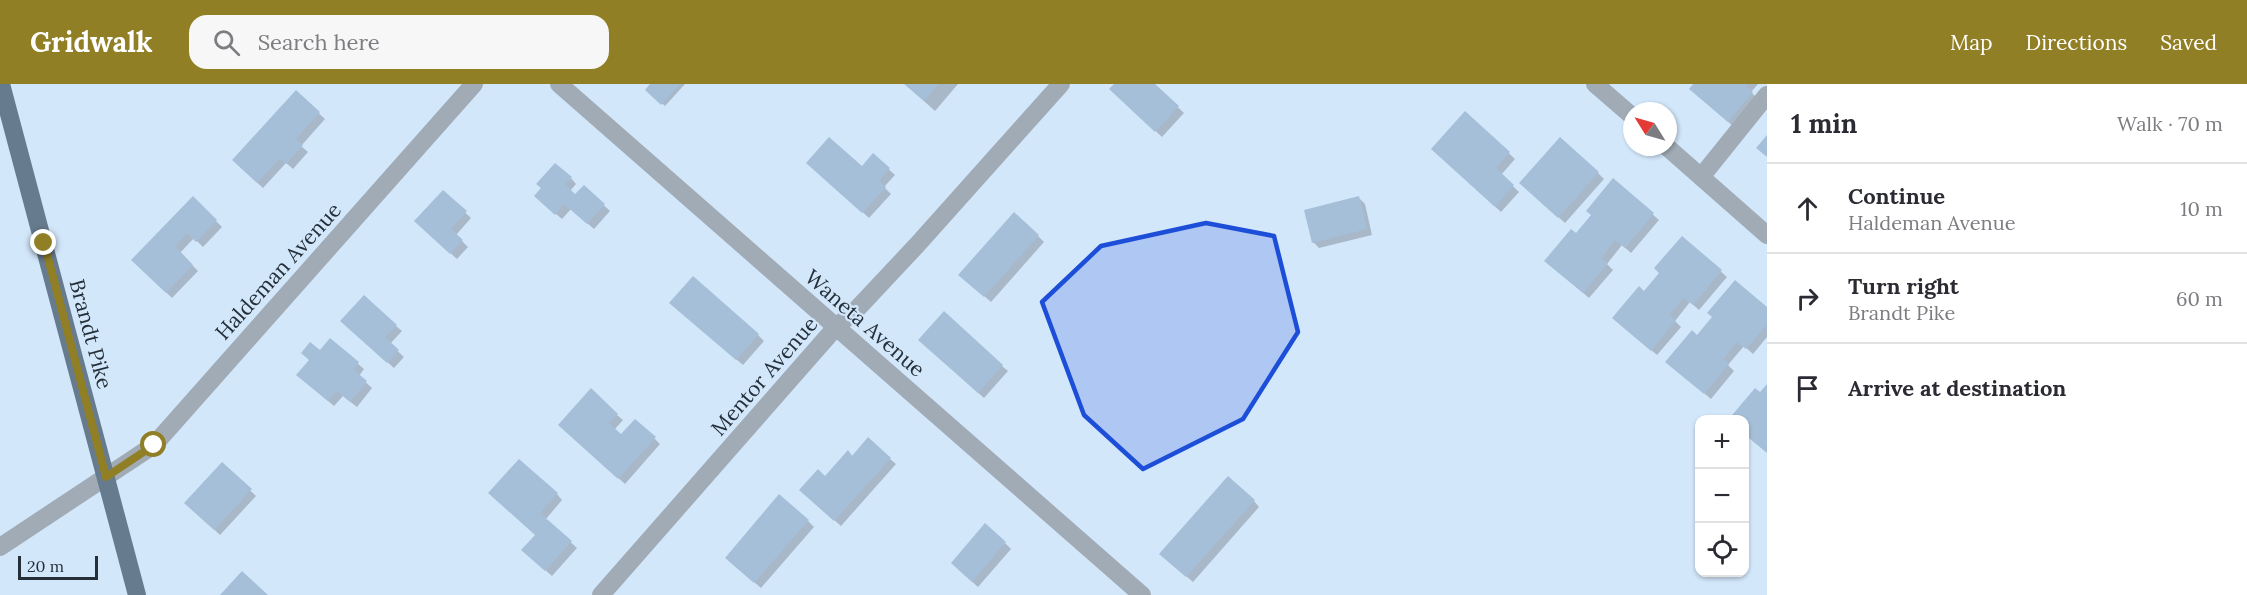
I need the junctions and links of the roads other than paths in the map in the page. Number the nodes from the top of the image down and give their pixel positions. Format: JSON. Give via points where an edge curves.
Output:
{"nodes":[{"id":1,"x":1,"y":84,"type":"edge"},
{"id":2,"x":474,"y":84,"type":"edge"},
{"id":3,"x":559,"y":84,"type":"edge"},
{"id":4,"x":1061,"y":84,"type":"edge"},
{"id":5,"x":1595,"y":84,"type":"edge"},
{"id":6,"x":1767,"y":94,"type":"edge"},
{"id":7,"x":1623,"y":108,"type":"edge"},
{"id":8,"x":1677,"y":156,"type":"edge"},
{"id":9,"x":1701,"y":177,"type":"junction"},
{"id":10,"x":1767,"y":235,"type":"edge"},
{"id":11,"x":836,"y":327,"type":"junction"},
{"id":12,"x":106,"y":477,"type":"junction"},
{"id":13,"x":0,"y":547,"type":"edge"},
{"id":14,"x":138,"y":595,"type":"edge"},
{"id":15,"x":601,"y":595,"type":"edge"},
{"id":16,"x":1142,"y":595,"type":"edge"}],
"edges":[{"from":1,"to":12,"type":"main road","name":"Brandt Pike"},
{"from":2,"to":12,"type":"street","name":"Haldeman Avenue","via":[[154,445]]},
{"from":3,"to":11,"type":"street","name":"Waneta Avenue"},
{"from":4,"to":11,"type":"street","name":"Mentor Avenue","via":[[910,253]]},
{"from":5,"to":7,"type":"street"},
{"from":6,"to":9,"type":"street"},
{"from":8,"to":9,"type":"street"},
{"from":9,"to":10,"type":"street"},
{"from":11,"to":15,"type":"street","name":"Mentor Avenue"},
{"from":11,"to":16,"type":"street","name":"Waneta Avenue"},
{"from":12,"to":13,"type":"street","name":"Haldeman Avenue"},
{"from":12,"to":14,"type":"main road","name":"Brandt Pike"}]}
